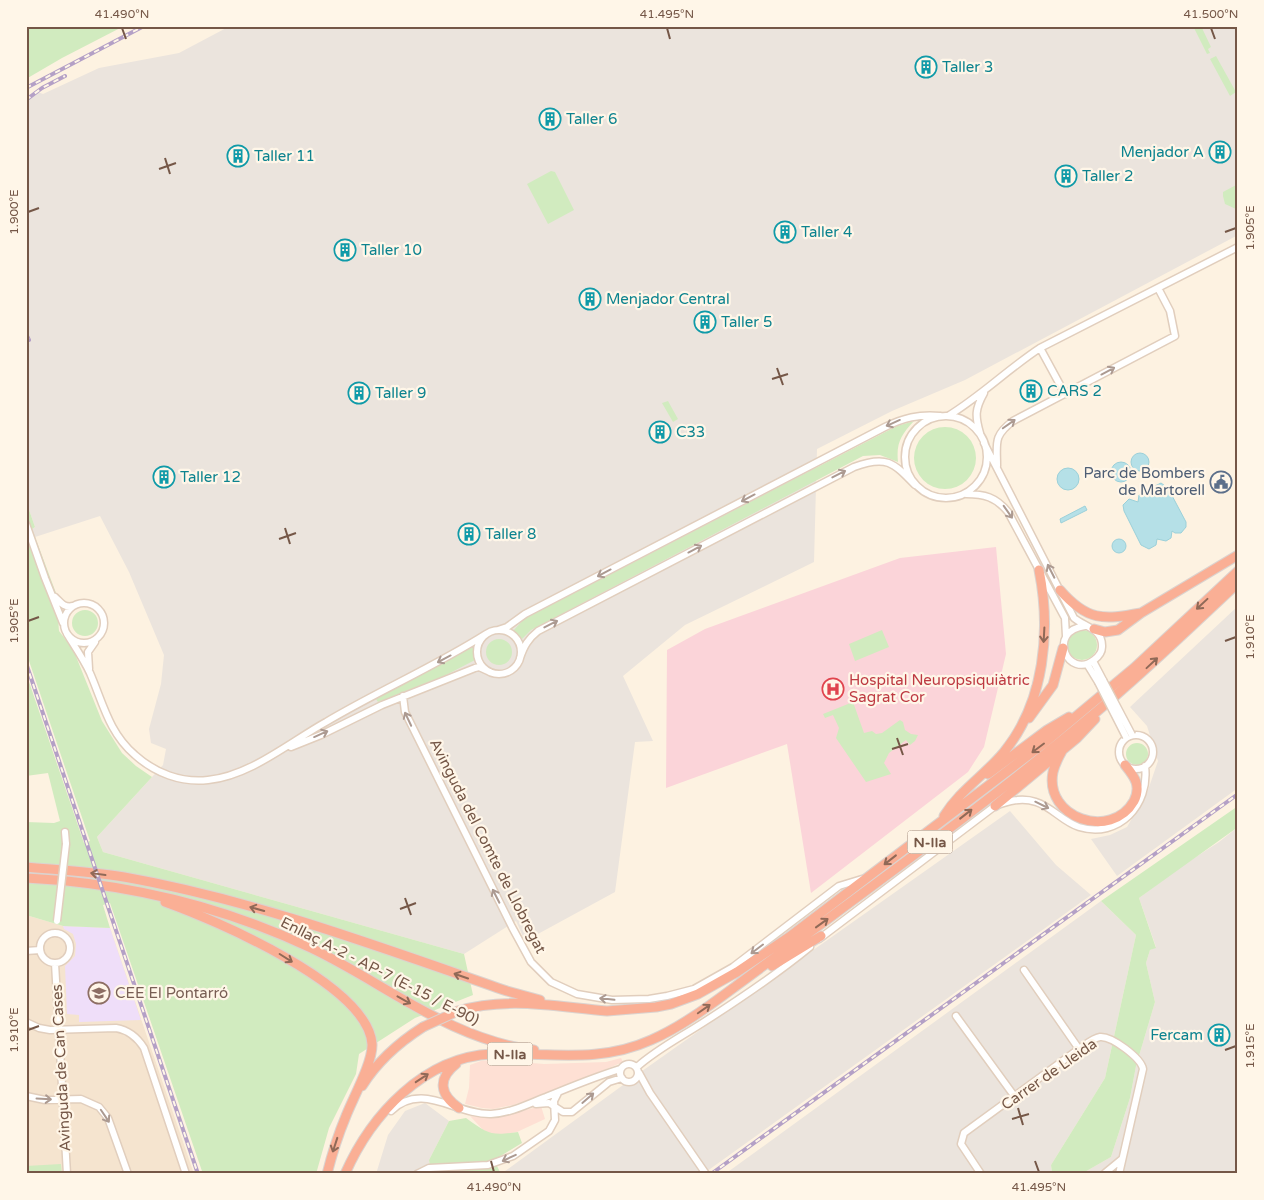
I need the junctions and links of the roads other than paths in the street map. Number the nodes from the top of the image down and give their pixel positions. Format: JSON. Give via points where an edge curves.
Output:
{"nodes":[{"id":1,"x":1238,"y":247,"type":"edge"},
{"id":2,"x":1158,"y":288,"type":"junction"},
{"id":3,"x":1040,"y":348,"type":"junction"},
{"id":4,"x":986,"y":390,"type":"junction"},
{"id":5,"x":1065,"y":394,"type":"junction"},
{"id":6,"x":940,"y":416,"type":"junction"},
{"id":7,"x":948,"y":416,"type":"junction"},
{"id":8,"x":980,"y":435,"type":"junction"},
{"id":9,"x":984,"y":442,"type":"junction"},
{"id":10,"x":997,"y":467,"type":"junction"},
{"id":11,"x":915,"y":485,"type":"junction"},
{"id":12,"x":966,"y":494,"type":"junction"},
{"id":13,"x":26,"y":524,"type":"edge"},
{"id":14,"x":1238,"y":555,"type":"edge"},
{"id":15,"x":1039,"y":570,"type":"junction"},
{"id":16,"x":1238,"y":571,"type":"edge"},
{"id":17,"x":1238,"y":583,"type":"edge"},
{"id":18,"x":1060,"y":590,"type":"junction"},
{"id":19,"x":52,"y":595,"type":"junction"},
{"id":20,"x":73,"y":606,"type":"junction"},
{"id":21,"x":1141,"y":613,"type":"junction"},
{"id":22,"x":1090,"y":628,"type":"junction"},
{"id":23,"x":498,"y":630,"type":"junction"},
{"id":24,"x":66,"y":631,"type":"junction"},
{"id":25,"x":486,"y":634,"type":"junction"},
{"id":26,"x":1066,"y":636,"type":"junction"},
{"id":27,"x":99,"y":638,"type":"junction"},
{"id":28,"x":1063,"y":648,"type":"junction"},
{"id":29,"x":520,"y":658,"type":"junction"},
{"id":30,"x":1090,"y":662,"type":"junction"},
{"id":31,"x":490,"y":672,"type":"junction"},
{"id":32,"x":90,"y":673,"type":"junction"},
{"id":33,"x":403,"y":696,"type":"junction"},
{"id":34,"x":1116,"y":696,"type":"junction"},
{"id":35,"x":1089,"y":706,"type":"junction"},
{"id":36,"x":1018,"y":732,"type":"junction"},
{"id":37,"x":1129,"y":736,"type":"junction"},
{"id":38,"x":1062,"y":751,"type":"junction"},
{"id":39,"x":276,"y":753,"type":"junction"},
{"id":40,"x":1126,"y":765,"type":"junction"},
{"id":41,"x":1145,"y":766,"type":"junction"},
{"id":42,"x":968,"y":787,"type":"junction"},
{"id":43,"x":995,"y":806,"type":"junction"},
{"id":44,"x":942,"y":820,"type":"junction"},
{"id":45,"x":65,"y":832,"type":"dead end"},
{"id":46,"x":26,"y":867,"type":"edge"},
{"id":47,"x":26,"y":878,"type":"edge"},
{"id":48,"x":866,"y":879,"type":"junction"},
{"id":49,"x":129,"y":890,"type":"junction"},
{"id":50,"x":56,"y":932,"type":"junction"},
{"id":51,"x":821,"y":936,"type":"junction"},
{"id":52,"x":40,"y":950,"type":"junction"},
{"id":53,"x":26,"y":951,"type":"edge"},
{"id":54,"x":55,"y":963,"type":"junction"},
{"id":55,"x":1024,"y":970,"type":"dead end"},
{"id":56,"x":741,"y":982,"type":"junction"},
{"id":57,"x":567,"y":1007,"type":"junction"},
{"id":58,"x":956,"y":1016,"type":"dead end"},
{"id":59,"x":26,"y":1022,"type":"edge"},
{"id":60,"x":59,"y":1030,"type":"junction"},
{"id":61,"x":665,"y":1032,"type":"junction"},
{"id":62,"x":1079,"y":1049,"type":"junction"},
{"id":63,"x":465,"y":1058,"type":"junction"},
{"id":64,"x":620,"y":1069,"type":"junction"},
{"id":65,"x":638,"y":1070,"type":"junction"},
{"id":66,"x":622,"y":1078,"type":"junction"},
{"id":67,"x":632,"y":1082,"type":"junction"},
{"id":68,"x":558,"y":1092,"type":"junction"},
{"id":69,"x":650,"y":1094,"type":"junction"},
{"id":70,"x":26,"y":1096,"type":"edge"},
{"id":71,"x":1015,"y":1097,"type":"junction"},
{"id":72,"x":63,"y":1099,"type":"junction"},
{"id":73,"x":530,"y":1104,"type":"junction"},
{"id":74,"x":554,"y":1107,"type":"junction"},
{"id":75,"x":459,"y":1108,"type":"junction"},
{"id":76,"x":345,"y":1117,"type":"junction"},
{"id":77,"x":374,"y":1124,"type":"junction"},
{"id":78,"x":1122,"y":1159,"type":"junction"},
{"id":79,"x":67,"y":1174,"type":"edge"},
{"id":80,"x":128,"y":1174,"type":"edge"},
{"id":81,"x":186,"y":1174,"type":"edge"},
{"id":82,"x":327,"y":1174,"type":"edge"},
{"id":83,"x":345,"y":1174,"type":"edge"},
{"id":84,"x":417,"y":1174,"type":"edge"},
{"id":85,"x":706,"y":1174,"type":"edge"},
{"id":86,"x":982,"y":1174,"type":"edge"},
{"id":87,"x":1105,"y":1174,"type":"edge"},
{"id":88,"x":1119,"y":1174,"type":"edge"}],
"edges":[{"from":1,"to":2,"type":"street"},
{"from":2,"to":3,"type":"street"},
{"from":5,"to":2,"type":"street","one_way":true,"via":[[1175,336],[1170,311]]},
{"from":3,"to":4,"type":"street"},
{"from":3,"to":5,"type":"street"},
{"from":4,"to":7,"type":"street"},
{"from":4,"to":8,"type":"street","via":[[977,406]]},
{"from":10,"to":5,"type":"street","one_way":true,"via":[[996,440],[1001,430]]},
{"from":6,"to":7,"type":"street"},
{"from":6,"to":11,"type":"street","via":[[916,428],[909,438],[905,462]]},
{"from":6,"to":23,"type":"street","one_way":true,"via":[[916,416],[884,427]]},
{"from":7,"to":8,"type":"street","via":[[963,420]]},
{"from":8,"to":9,"type":"street"},
{"from":9,"to":10,"type":"street"},
{"from":9,"to":12,"type":"street","via":[[987,464],[983,476]]},
{"from":18,"to":10,"type":"street","one_way":true},
{"from":11,"to":12,"type":"street","via":[[926,494],[939,498]]},
{"from":29,"to":11,"type":"street","one_way":true,"via":[[525,644],[538,631],[854,467],[871,460],[888,461]]},
{"from":12,"to":15,"type":"street","one_way":true,"via":[[986,495],[1002,504]]},
{"from":13,"to":19,"type":"street"},
{"from":14,"to":21,"type":"highway"},
{"from":15,"to":26,"type":"street","via":[[1065,618]]},
{"from":15,"to":36,"type":"highway","one_way":true,"via":[[1045,609],[1042,664],[1035,693]]},
{"from":16,"to":35,"type":"highway","number":"N-IIa","one_way":true},
{"from":34,"to":17,"type":"highway","number":"N-IIa","one_way":true},
{"from":18,"to":21,"type":"highway","via":[[1082,612],[1095,616],[1105,618]]},
{"from":18,"to":22,"type":"street","via":[[1074,618]]},
{"from":19,"to":20,"type":"street","via":[[63,605]]},
{"from":19,"to":24,"type":"street"},
{"from":20,"to":24,"type":"street","via":[[65,616]]},
{"from":20,"to":27,"type":"street","via":[[91,604],[101,611],[105,625]]},
{"from":21,"to":22,"type":"highway","via":[[1118,630],[1105,632]]},
{"from":22,"to":26,"type":"street","via":[[1074,629]]},
{"from":22,"to":30,"type":"street","via":[[1098,633],[1102,648],[1098,657]]},
{"from":23,"to":25,"type":"street"},
{"from":23,"to":29,"type":"street","via":[[516,639]]},
{"from":24,"to":27,"type":"street","via":[[71,639],[82,644]]},
{"from":24,"to":32,"type":"street"},
{"from":25,"to":31,"type":"street","via":[[477,654],[479,662]]},
{"from":25,"to":39,"type":"street","one_way":true},
{"from":26,"to":28,"type":"street"},
{"from":27,"to":32,"type":"street","via":[[88,652]]},
{"from":28,"to":30,"type":"street","via":[[1072,662]]},
{"from":28,"to":36,"type":"highway","via":[[1053,685]]},
{"from":29,"to":31,"type":"street","via":[[511,670],[497,674]]},
{"from":30,"to":37,"type":"street","bridge":true},
{"from":31,"to":33,"type":"street","via":[[475,668]]},
{"from":32,"to":39,"type":"street","via":[[117,736],[136,757],[162,774],[207,781],[235,774]]},
{"from":39,"to":33,"type":"street","one_way":true},
{"from":48,"to":33,"type":"street","name":"Avinguda del Comte de Llobregat","one_way":true,"via":[[840,886],[733,967],[694,989],[649,999],[612,1000],[577,994],[551,982],[532,962],[404,712]]},
{"from":34,"to":38,"type":"highway"},
{"from":56,"to":34,"type":"highway","number":"N-IIa","one_way":true,"via":[[932,841]]},
{"from":35,"to":42,"type":"highway","via":[[1047,730]]},
{"from":35,"to":44,"type":"highway","number":"N-IIa","one_way":true},
{"from":36,"to":42,"type":"highway","via":[[1004,753]]},
{"from":37,"to":40,"type":"street","via":[[1119,749],[1120,758]]},
{"from":37,"to":41,"type":"street","via":[[1142,736],[1151,743],[1153,754]]},
{"from":38,"to":40,"type":"highway","via":[[1053,773],[1055,794],[1065,810],[1089,822],[1113,819],[1131,804],[1137,790],[1136,782]]},
{"from":38,"to":43,"type":"highway"},
{"from":40,"to":41,"type":"street","via":[[1134,769]]},
{"from":43,"to":41,"type":"street","one_way":true,"via":[[1014,800],[1031,800],[1048,807],[1070,823],[1094,830],[1105,829],[1118,824],[1139,804],[1145,784]]},
{"from":42,"to":44,"type":"highway","via":[[953,801]]},
{"from":43,"to":51,"type":"street"},
{"from":44,"to":48,"type":"highway","number":"N-IIa","one_way":true},
{"from":45,"to":50,"type":"street","bridge":true},
{"from":57,"to":46,"type":"highway","name":"Enllaç A-2 - AP-7 (E-15 / E-90)","one_way":true,"via":[[508,991],[311,924],[244,905],[125,878]]},
{"from":47,"to":49,"type":"highway","name":"Enllaç A-2 - AP-7 (E-15 / E-90)","via":[[93,883]]},
{"from":48,"to":57,"type":"highway","number":"N-IIa","via":[[782,942],[698,994],[671,1004],[639,1009],[607,1011]]},
{"from":49,"to":61,"type":"highway","name":"Enllaç A-2 - AP-7 (E-15 / E-90)","one_way":true,"via":[[181,901],[255,924],[312,948],[463,1031],[498,1044],[532,1050],[581,1050],[623,1045]]},
{"from":49,"to":76,"type":"highway","one_way":true,"via":[[196,913],[256,940],[320,980],[346,1001],[361,1017],[372,1045],[370,1058]]},
{"from":50,"to":52,"type":"street","via":[[43,938]]},
{"from":50,"to":54,"type":"street","via":[[65,936],[70,950],[66,959]]},
{"from":51,"to":56,"type":"highway"},
{"from":51,"to":65,"type":"street","via":[[774,974],[650,1056]]},
{"from":52,"to":53,"type":"street"},
{"from":52,"to":54,"type":"street","via":[[44,958]]},
{"from":54,"to":60,"type":"street","name":"Avinguda de Can Cases"},
{"from":55,"to":62,"type":"street"},
{"from":61,"to":56,"type":"highway","number":"N-IIa","one_way":true},
{"from":57,"to":76,"type":"highway","number":"N-IIa","bridge":true,"via":[[501,1003],[474,1006],[423,1027],[379,1064]]},
{"from":58,"to":71,"type":"street"},
{"from":59,"to":60,"type":"street","via":[[39,1028]]},
{"from":60,"to":72,"type":"street","name":"Avinguda de Can Cases"},
{"from":60,"to":81,"type":"street","via":[[116,1028],[131,1033],[140,1042]]},
{"from":61,"to":63,"type":"highway","number":"N-IIa","via":[[638,1045],[595,1054],[491,1054]]},
{"from":62,"to":71,"type":"street","name":"Carrer de Lleida"},
{"from":62,"to":78,"type":"street","name":"Carrer de Lleida","via":[[1103,1037],[1136,1057],[1142,1065]]},
{"from":63,"to":75,"type":"highway","via":[[449,1070],[443,1084],[447,1097]]},
{"from":77,"to":63,"type":"highway","number":"N-IIa","one_way":true,"via":[[416,1081]]},
{"from":64,"to":65,"type":"street","via":[[628,1063]]},
{"from":64,"to":66,"type":"street"},
{"from":64,"to":68,"type":"street"},
{"from":65,"to":67,"type":"street","via":[[637,1078]]},
{"from":65,"to":69,"type":"street"},
{"from":66,"to":67,"type":"street"},
{"from":74,"to":66,"type":"street","one_way":true,"via":[[572,1112],[608,1082]]},
{"from":67,"to":69,"type":"street"},
{"from":68,"to":73,"type":"street"},
{"from":68,"to":74,"type":"street"},
{"from":69,"to":85,"type":"street"},
{"from":70,"to":72,"type":"street","one_way":true},
{"from":71,"to":86,"type":"street","name":"Carrer de Lleida","via":[[964,1133],[961,1139],[961,1144]]},
{"from":72,"to":79,"type":"street","name":"Avinguda de Can Cases"},
{"from":72,"to":80,"type":"street","one_way":true,"via":[[90,1102],[107,1115]]},
{"from":73,"to":74,"type":"street","via":[[545,1103]]},
{"from":73,"to":75,"type":"street","via":[[492,1114]]},
{"from":74,"to":84,"type":"street","one_way":true,"via":[[555,1120],[549,1131],[513,1156],[488,1165],[429,1168]]},
{"from":75,"to":77,"type":"street","via":[[426,1098],[410,1098]]},
{"from":76,"to":82,"type":"highway","number":"N-IIa","one_way":true},
{"from":77,"to":83,"type":"highway","number":"N-IIa"},
{"from":78,"to":87,"type":"street"},
{"from":78,"to":88,"type":"street","name":"Carrer de Lleida"}]}
